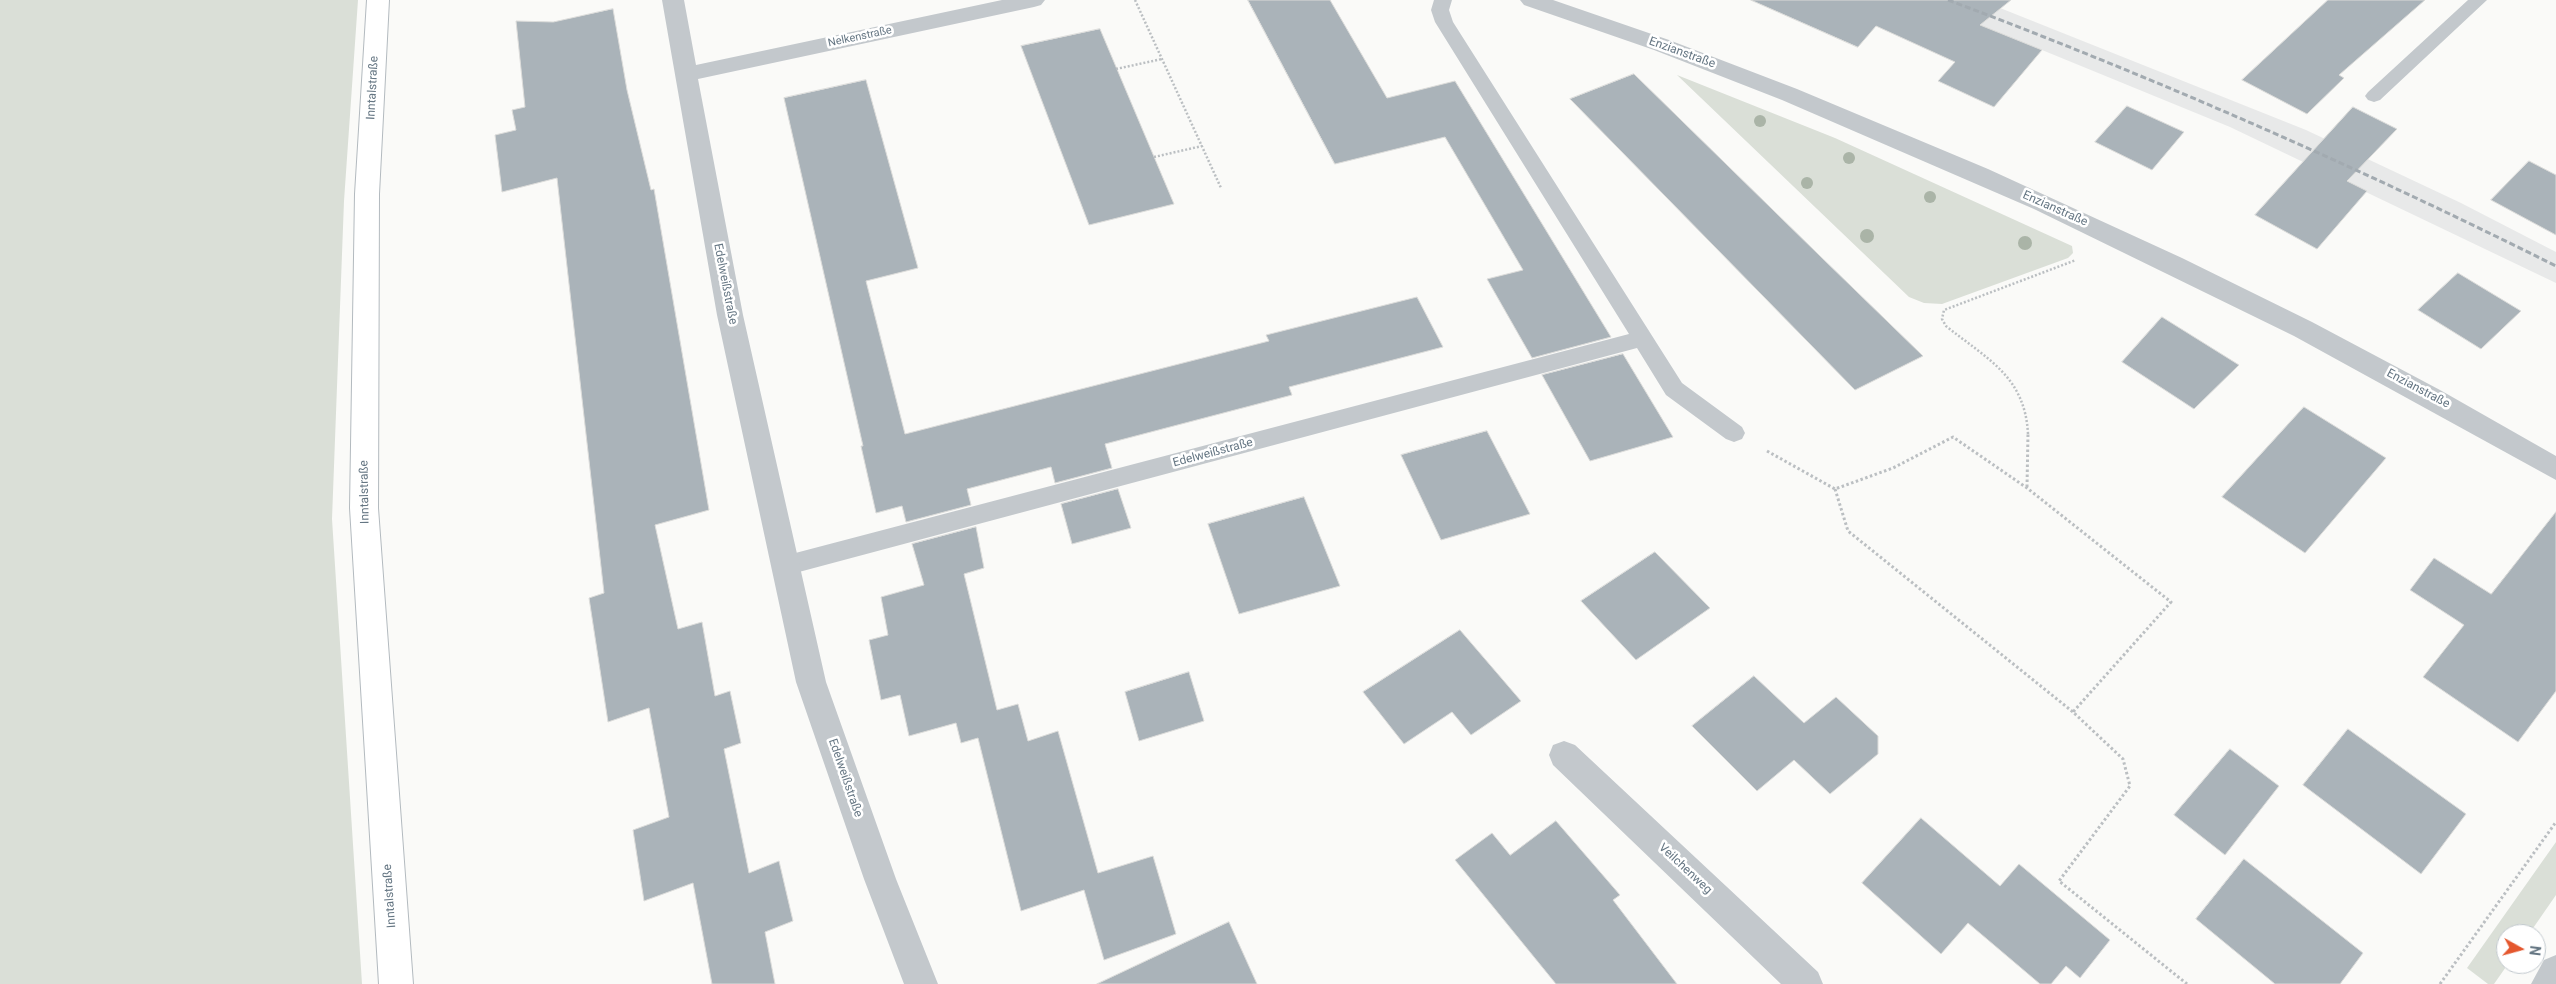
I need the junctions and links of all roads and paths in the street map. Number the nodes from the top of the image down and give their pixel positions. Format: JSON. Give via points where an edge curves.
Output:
{"nodes":[{"id":1,"x":378,"y":0,"type":"edge"},
{"id":2,"x":673,"y":0,"type":"edge"},
{"id":3,"x":1034,"y":0,"type":"edge"},
{"id":4,"x":1135,"y":0,"type":"edge"},
{"id":5,"x":1443,"y":0,"type":"edge"},
{"id":6,"x":1531,"y":0,"type":"edge"},
{"id":7,"x":2478,"y":0,"type":"edge"},
{"id":8,"x":1162,"y":59,"type":"junction"},
{"id":9,"x":1116,"y":69,"type":"dead end"},
{"id":10,"x":686,"y":74,"type":"junction"},
{"id":11,"x":2374,"y":96,"type":"dead end"},
{"id":12,"x":1202,"y":146,"type":"junction"},
{"id":13,"x":1154,"y":157,"type":"dead end"},
{"id":14,"x":1221,"y":188,"type":"dead end"},
{"id":15,"x":2104,"y":231,"type":"junction"},
{"id":16,"x":1642,"y":339,"type":"junction"},
{"id":17,"x":1734,"y":433,"type":"joint"},
{"id":18,"x":2556,"y":469,"type":"edge"},
{"id":19,"x":2027,"y":488,"type":"junction"},
{"id":20,"x":1835,"y":489,"type":"junction"},
{"id":21,"x":784,"y":566,"type":"junction"},
{"id":22,"x":2073,"y":712,"type":"junction"},
{"id":23,"x":1564,"y":755,"type":"dead end"},
{"id":24,"x":2556,"y":822,"type":"edge"},
{"id":25,"x":2556,"y":972,"type":"edge"},
{"id":26,"x":396,"y":984,"type":"edge"},
{"id":27,"x":921,"y":984,"type":"edge"},
{"id":28,"x":1806,"y":984,"type":"edge"},
{"id":29,"x":2187,"y":984,"type":"edge"},
{"id":30,"x":2440,"y":984,"type":"edge"},
{"id":31,"x":2548,"y":984,"type":"edge"}],
"edges":[{"from":1,"to":26,"type":"main road","name":"Inntalstraße","via":[[367,194],[364,508]]},
{"from":2,"to":10,"type":"street","name":"Edelweißstraße"},
{"from":3,"to":10,"type":"street","name":"Nelkenstraße"},
{"from":4,"to":8,"type":"path"},
{"from":5,"to":16,"type":"lane","via":[[1440,10],[1444,22]]},
{"from":6,"to":15,"type":"street","name":"Enzianstraße","via":[[1851,119]]},
{"from":7,"to":11,"type":"lane"},
{"from":8,"to":9,"type":"path"},
{"from":8,"to":12,"type":"path"},
{"from":10,"to":21,"type":"street","name":"Edelweißstraße","via":[[730,315]]},
{"from":12,"to":13,"type":"path"},
{"from":12,"to":14,"type":"path"},
{"from":15,"to":18,"type":"street","name":"Enzianstraße","via":[[2451,406]]},
{"from":15,"to":19,"type":"path","via":[[2080,259],[1944,310],[1942,319],[1946,326],[2006,374],[2016,389],[2029,434]]},
{"from":16,"to":17,"type":"lane","via":[[1674,389]]},
{"from":16,"to":21,"type":"lane","name":"Edelweißstraße"},
{"from":17,"to":20,"type":"path"},
{"from":19,"to":20,"type":"path","via":[[1953,437],[1893,468]]},
{"from":19,"to":22,"type":"path","via":[[2171,602]]},
{"from":20,"to":22,"type":"path","via":[[1848,531]]},
{"from":21,"to":27,"type":"street","name":"Edelweißstraße","via":[[811,682],[880,879]]},
{"from":22,"to":29,"type":"path","via":[[2124,759],[2130,786],[2059,881]]},
{"from":23,"to":28,"type":"street","name":"Veilchenweg"},
{"from":24,"to":30,"type":"path"},
{"from":25,"to":31,"type":"street"}]}
